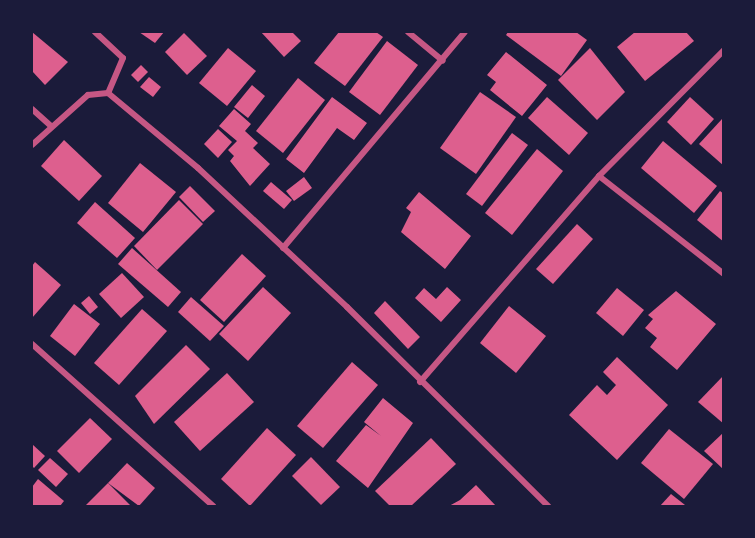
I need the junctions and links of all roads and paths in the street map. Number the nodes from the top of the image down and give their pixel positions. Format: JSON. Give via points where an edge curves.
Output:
{"nodes":[{"id":1,"x":94,"y":32,"type":"edge"},
{"id":2,"x":408,"y":32,"type":"edge"},
{"id":3,"x":465,"y":32,"type":"edge"},
{"id":4,"x":723,"y":50,"type":"edge"},
{"id":5,"x":443,"y":61,"type":"junction"},
{"id":6,"x":108,"y":93,"type":"junction"},
{"id":7,"x":32,"y":109,"type":"edge"},
{"id":8,"x":50,"y":125,"type":"junction"},
{"id":9,"x":32,"y":145,"type":"edge"},
{"id":10,"x":599,"y":176,"type":"junction"},
{"id":11,"x":283,"y":248,"type":"junction"},
{"id":12,"x":723,"y":274,"type":"edge"},
{"id":13,"x":32,"y":344,"type":"edge"},
{"id":14,"x":420,"y":382,"type":"junction"},
{"id":15,"x":213,"y":507,"type":"edge"},
{"id":16,"x":548,"y":507,"type":"edge"}],
"edges":[{"from":1,"to":6,"type":"street","via":[[123,58]]},
{"from":2,"to":5,"type":"street"},
{"from":3,"to":5,"type":"street"},
{"from":4,"to":10,"type":"street"},
{"from":5,"to":11,"type":"street"},
{"from":6,"to":8,"type":"street","via":[[88,95]]},
{"from":6,"to":11,"type":"street"},
{"from":7,"to":8,"type":"street"},
{"from":8,"to":9,"type":"street"},
{"from":10,"to":12,"type":"street"},
{"from":10,"to":14,"type":"street"},
{"from":11,"to":14,"type":"street"},
{"from":13,"to":15,"type":"street"},
{"from":14,"to":16,"type":"street"}]}
